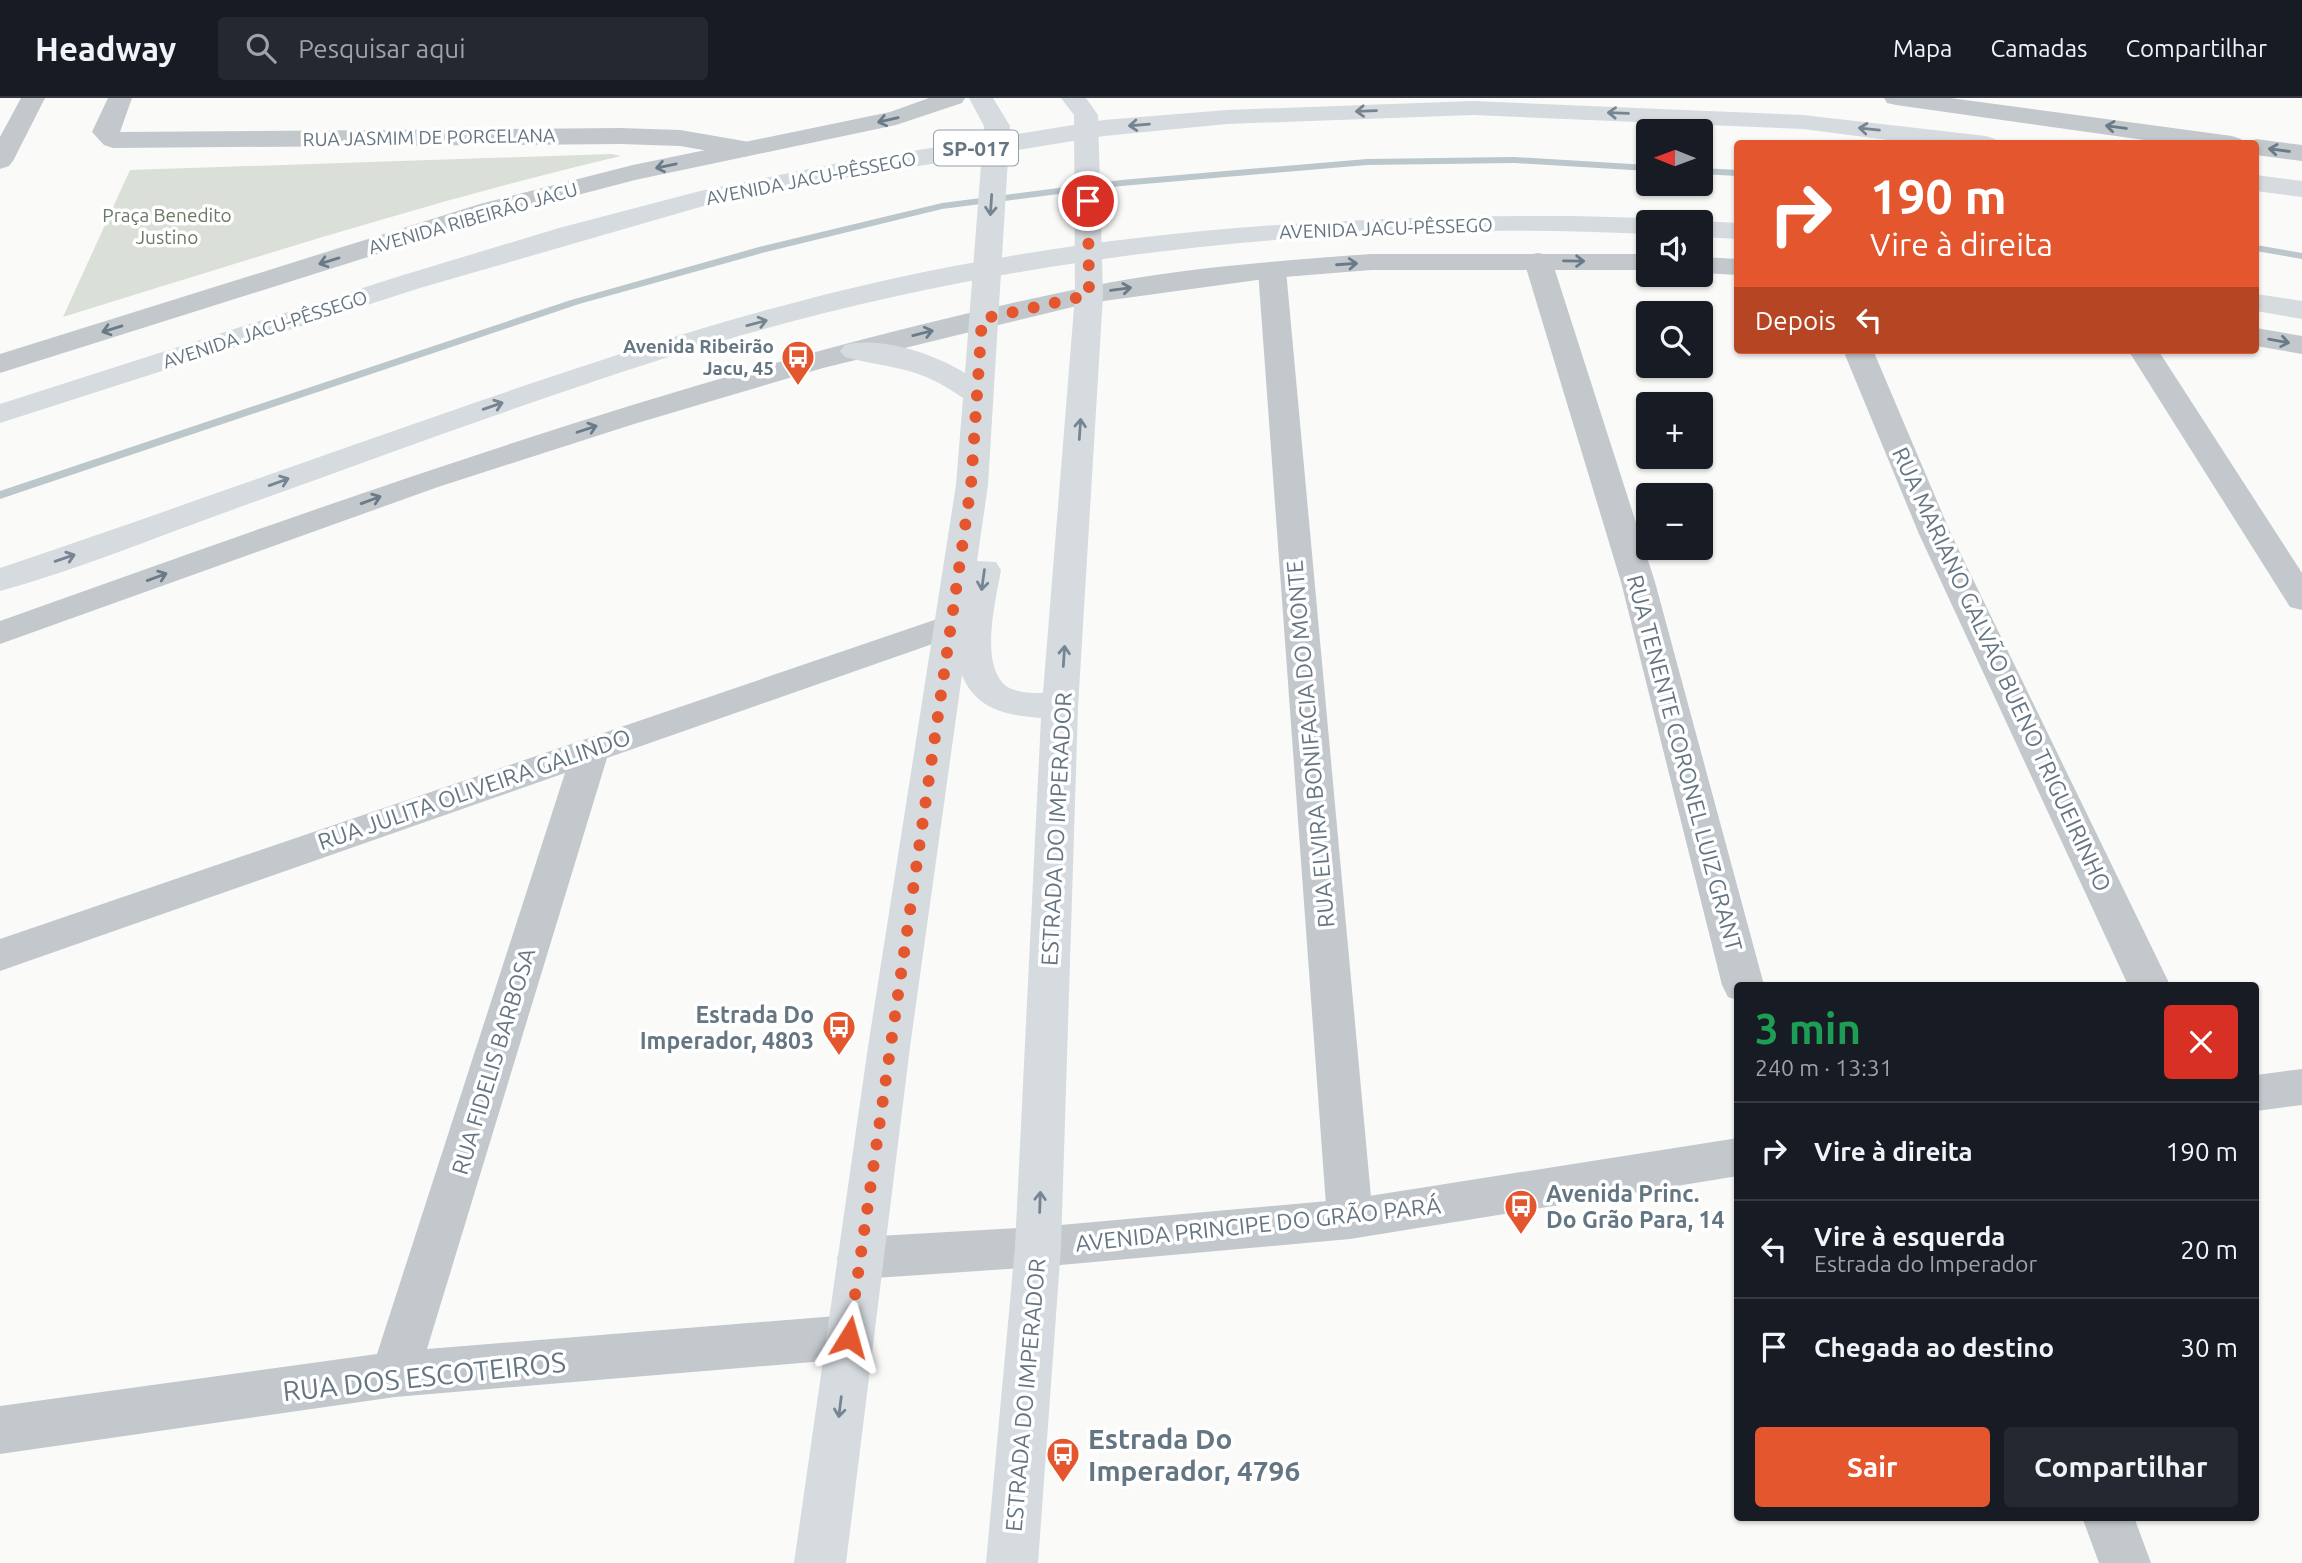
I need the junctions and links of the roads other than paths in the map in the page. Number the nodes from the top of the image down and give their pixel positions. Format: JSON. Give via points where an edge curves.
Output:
{"nodes":[{"id":1,"x":33,"y":98,"type":"edge"},
{"id":2,"x":120,"y":98,"type":"edge"},
{"id":3,"x":953,"y":98,"type":"edge"},
{"id":4,"x":981,"y":98,"type":"edge"},
{"id":5,"x":1073,"y":98,"type":"edge"},
{"id":6,"x":1896,"y":98,"type":"edge"},
{"id":7,"x":1953,"y":140,"type":"edge"},
{"id":8,"x":2203,"y":140,"type":"edge"},
{"id":9,"x":2259,"y":147,"type":"edge"},
{"id":10,"x":744,"y":149,"type":"junction"},
{"id":11,"x":3,"y":152,"type":"edge"},
{"id":12,"x":2302,"y":153,"type":"edge"},
{"id":13,"x":2259,"y":183,"type":"edge"},
{"id":14,"x":2302,"y":189,"type":"edge"},
{"id":15,"x":1636,"y":226,"type":"edge"},
{"id":16,"x":1713,"y":230,"type":"edge"},
{"id":17,"x":1734,"y":231,"type":"edge"},
{"id":18,"x":1538,"y":261,"type":"junction"},
{"id":19,"x":1636,"y":262,"type":"edge"},
{"id":20,"x":1713,"y":266,"type":"edge"},
{"id":21,"x":1734,"y":267,"type":"edge"},
{"id":22,"x":1272,"y":270,"type":"junction"},
{"id":23,"x":1089,"y":295,"type":"junction"},
{"id":24,"x":2259,"y":303,"type":"edge"},
{"id":25,"x":2302,"y":310,"type":"edge"},
{"id":26,"x":982,"y":319,"type":"junction"},
{"id":27,"x":2259,"y":338,"type":"edge"},
{"id":28,"x":2302,"y":345,"type":"edge"},
{"id":29,"x":855,"y":351,"type":"junction"},
{"id":30,"x":1860,"y":354,"type":"edge"},
{"id":31,"x":2146,"y":354,"type":"edge"},
{"id":32,"x":0,"y":364,"type":"edge"},
{"id":33,"x":977,"y":396,"type":"junction"},
{"id":34,"x":0,"y":414,"type":"edge"},
{"id":35,"x":0,"y":580,"type":"edge"},
{"id":36,"x":2302,"y":599,"type":"edge"},
{"id":37,"x":949,"y":626,"type":"junction"},
{"id":38,"x":0,"y":633,"type":"edge"},
{"id":39,"x":1060,"y":707,"type":"junction"},
{"id":40,"x":591,"y":749,"type":"junction"},
{"id":41,"x":0,"y":955,"type":"edge"},
{"id":42,"x":1741,"y":982,"type":"edge"},
{"id":43,"x":2149,"y":982,"type":"edge"},
{"id":44,"x":2302,"y":1087,"type":"edge"},
{"id":45,"x":2259,"y":1093,"type":"edge"},
{"id":46,"x":1734,"y":1158,"type":"edge"},
{"id":47,"x":1350,"y":1219,"type":"junction"},
{"id":48,"x":1038,"y":1247,"type":"junction"},
{"id":49,"x":860,"y":1258,"type":"junction"},
{"id":50,"x":849,"y":1337,"type":"junction"},
{"id":51,"x":395,"y":1374,"type":"junction"},
{"id":52,"x":0,"y":1430,"type":"edge"},
{"id":53,"x":2109,"y":1521,"type":"edge"},
{"id":54,"x":820,"y":1563,"type":"edge"},
{"id":55,"x":1012,"y":1563,"type":"edge"},
{"id":56,"x":2125,"y":1563,"type":"edge"}],
"edges":[{"from":1,"to":11,"type":"street"},
{"from":2,"to":10,"type":"street","name":"RUA JASMIM DE PORCELANA","via":[[105,132],[113,140],[620,135],[680,138]]},
{"from":3,"to":10,"type":"street","name":"AVENIDA RIBEIRÃO JACU","one_way":true,"via":[[896,118]]},
{"from":4,"to":26,"type":"main road","one_way":true,"via":[[997,126]]},
{"from":5,"to":23,"type":"main road","name":"ESTRADA DO IMPERADOR","via":[[1086,115]]},
{"from":8,"to":6,"type":"street","one_way":true},
{"from":7,"to":34,"type":"main road","name":"AVENIDA JACU-PÊSSEGO","number":"SP-017","one_way":true,"via":[[1803,122],[1473,108],[1227,117],[1104,128],[704,198],[410,282]]},
{"from":12,"to":9,"type":"street","one_way":true},
{"from":10,"to":32,"type":"street","name":"AVENIDA RIBEIRÃO JACU","one_way":true,"via":[[489,210]]},
{"from":13,"to":14,"type":"main road"},
{"from":35,"to":15,"type":"main road","name":"AVENIDA JACU-PÊSSEGO","one_way":true,"via":[[577,377],[710,335],[889,288],[1010,263],[1334,227]]},
{"from":16,"to":17,"type":"main road"},
{"from":18,"to":19,"type":"street","one_way":true},
{"from":22,"to":18,"type":"street","one_way":true,"via":[[1371,262]]},
{"from":18,"to":42,"type":"street","name":"RUA TENENTE CORONEL LUIZ GRANT","via":[[1638,582]]},
{"from":20,"to":21,"type":"street"},
{"from":23,"to":22,"type":"street","one_way":true},
{"from":22,"to":47,"type":"street","name":"RUA ELVIRA BONIFACIA DO MONTE"},
{"from":23,"to":26,"type":"street"},
{"from":39,"to":23,"type":"main road","name":"ESTRADA DO IMPERADOR","one_way":true},
{"from":24,"to":25,"type":"main road"},
{"from":29,"to":26,"type":"street","one_way":true},
{"from":26,"to":33,"type":"main road"},
{"from":27,"to":28,"type":"street","one_way":true},
{"from":29,"to":33,"type":"main road","via":[[925,362],[952,375]]},
{"from":38,"to":29,"type":"street","one_way":true,"via":[[427,480]]},
{"from":30,"to":43,"type":"street","name":"RUA MARIANO GALVÃO BUENO TRIGUEIRINHO","via":[[1935,534]]},
{"from":31,"to":36,"type":"street"},
{"from":33,"to":37,"type":"main road","via":[[971,485]]},
{"from":33,"to":39,"type":"main road","one_way":true,"via":[[999,430],[1000,449],[974,657],[979,682],[1011,702]]},
{"from":37,"to":40,"type":"street","name":"RUA JULITA OLIVEIRA GALINDO"},
{"from":37,"to":49,"type":"main road"},
{"from":48,"to":39,"type":"main road","name":"ESTRADA DO IMPERADOR","one_way":true},
{"from":40,"to":41,"type":"street","name":"RUA JULITA OLIVEIRA GALINDO"},
{"from":40,"to":51,"type":"street","name":"RUA FIDELIS BARBOSA"},
{"from":44,"to":45,"type":"street"},
{"from":46,"to":47,"type":"street","name":"AVENIDA PRINCIPE DO GRÃO PARÁ"},
{"from":47,"to":48,"type":"street","name":"AVENIDA PRINCIPE DO GRÃO PARÁ"},
{"from":48,"to":49,"type":"street","name":"AVENIDA PRINCIPE DO GRÃO PARÁ"},
{"from":48,"to":55,"type":"main road","name":"ESTRADA DO IMPERADOR"},
{"from":49,"to":50,"type":"main road"},
{"from":50,"to":51,"type":"street","name":"RUA DOS ESCOTEIROS"},
{"from":50,"to":54,"type":"main road","one_way":true},
{"from":51,"to":52,"type":"street","name":"RUA DOS ESCOTEIROS"},
{"from":53,"to":56,"type":"street"}]}
